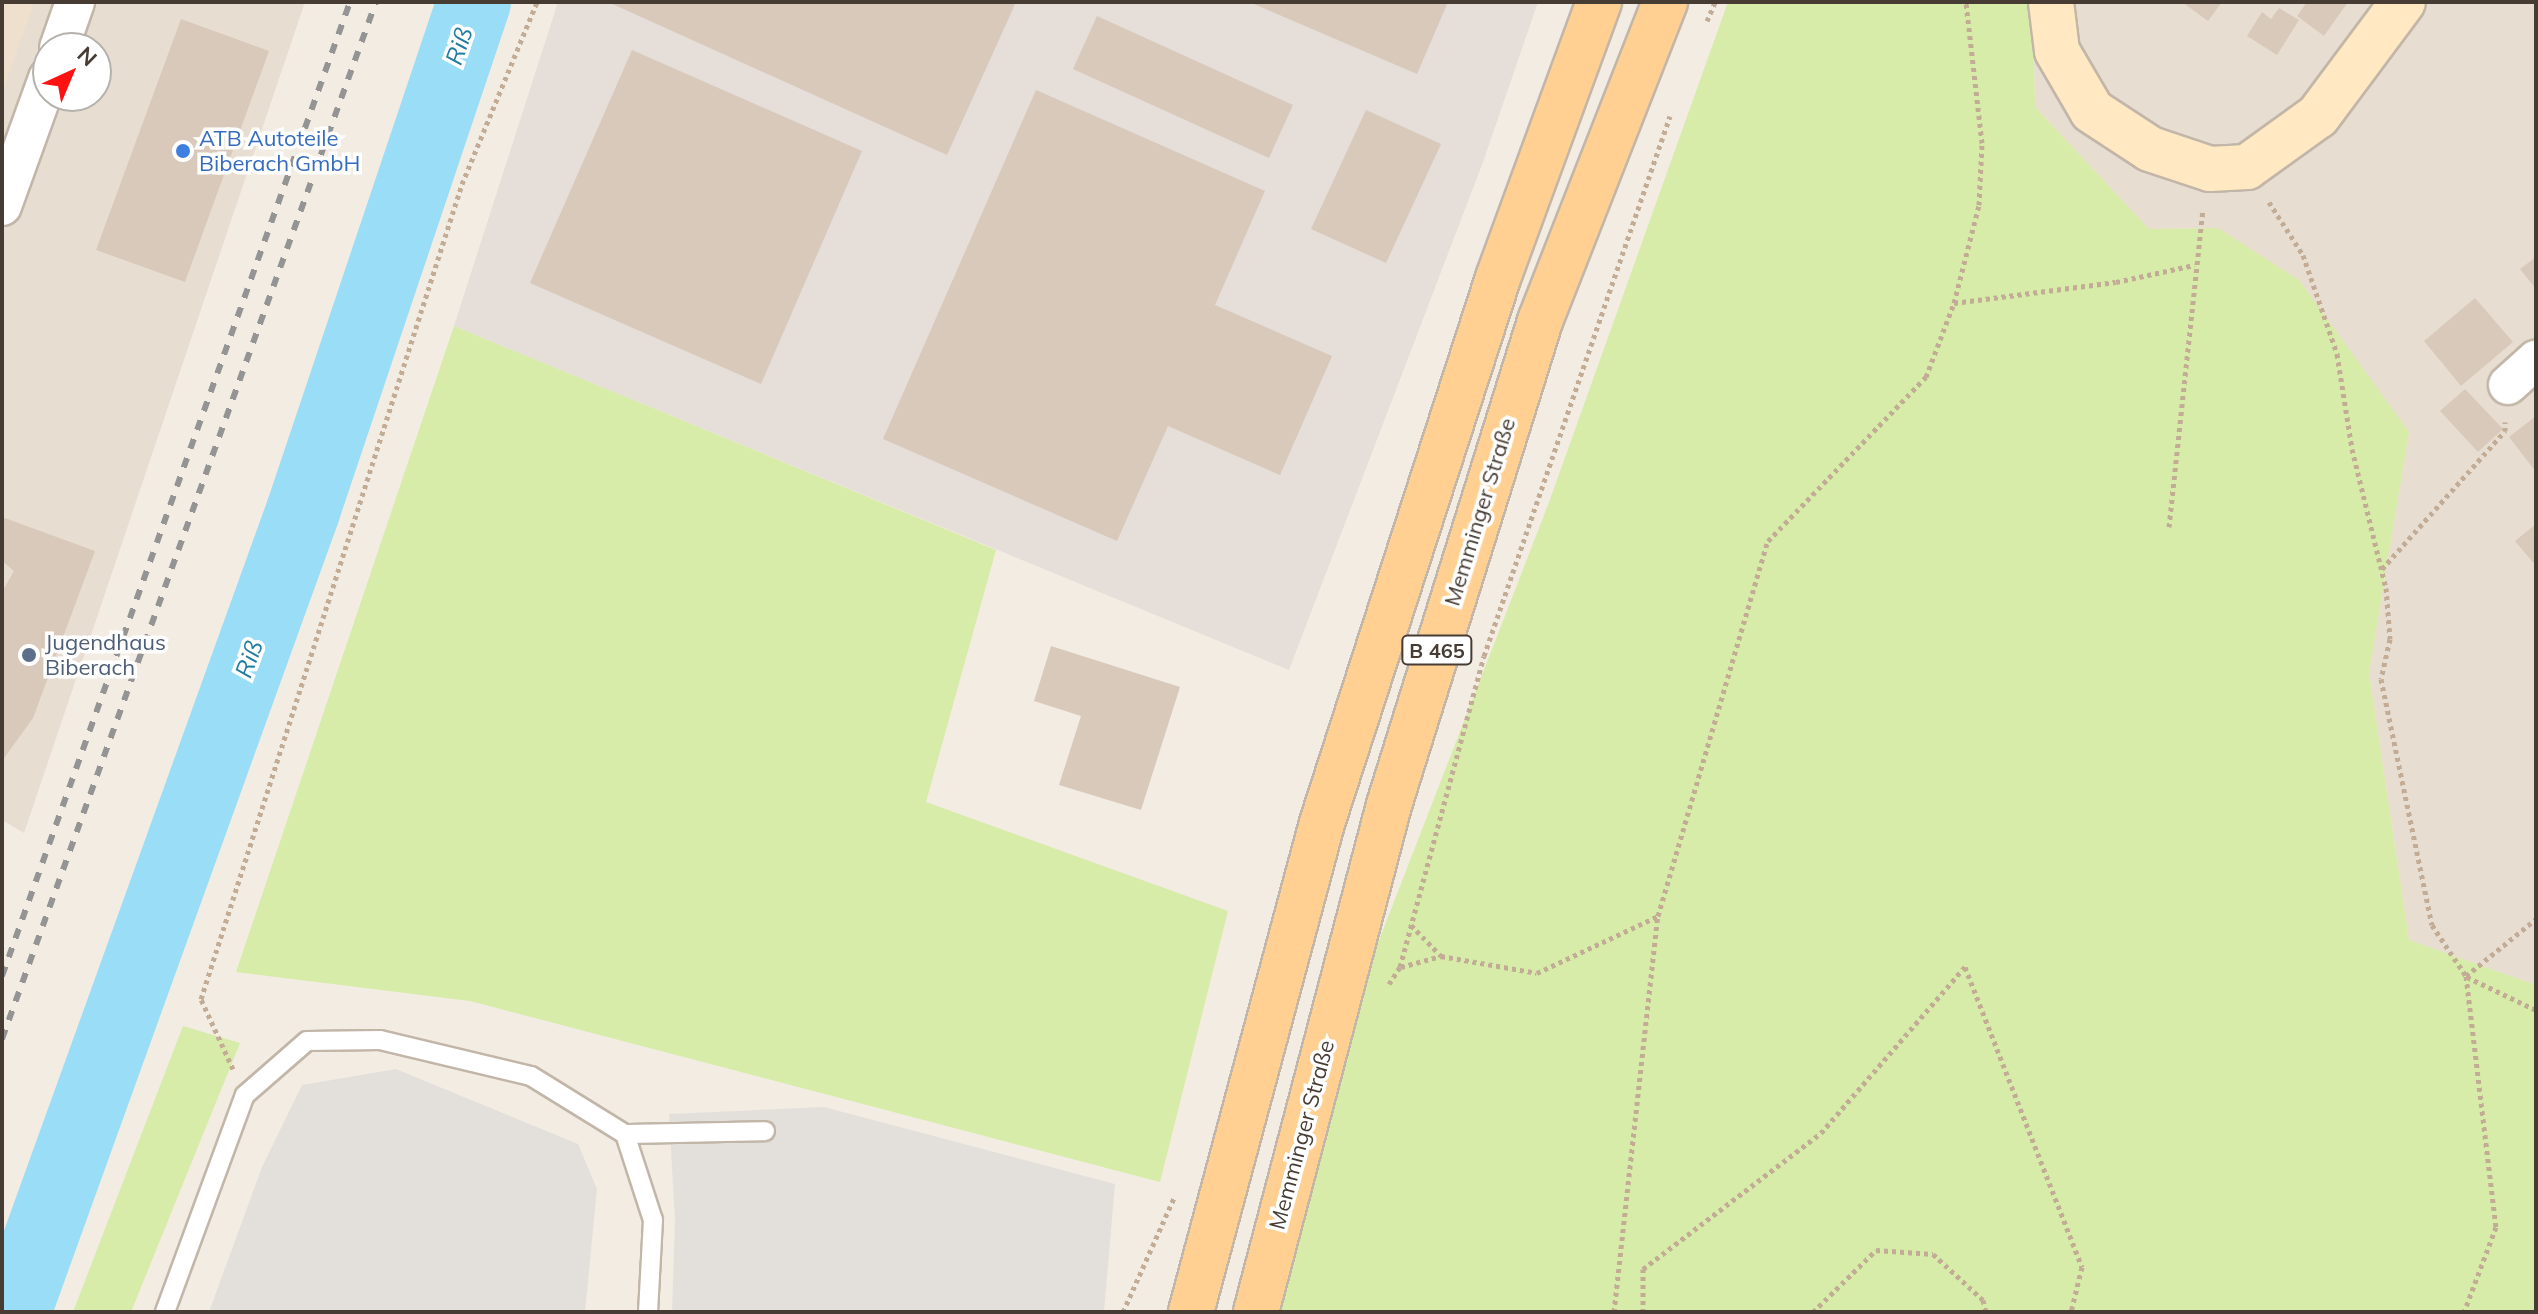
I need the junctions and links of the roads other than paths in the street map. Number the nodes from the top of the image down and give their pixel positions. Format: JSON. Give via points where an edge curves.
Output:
{"nodes":[{"id":1,"x":75,"y":2,"type":"edge"},
{"id":2,"x":1599,"y":2,"type":"edge"},
{"id":3,"x":1665,"y":2,"type":"edge"},
{"id":4,"x":2051,"y":2,"type":"edge"},
{"id":5,"x":2403,"y":2,"type":"edge"},
{"id":6,"x":65,"y":32,"type":"edge"},
{"id":7,"x":36,"y":112,"type":"edge"},
{"id":8,"x":2,"y":206,"type":"edge"},
{"id":9,"x":2536,"y":360,"type":"edge"},
{"id":10,"x":2508,"y":385,"type":"road end"},
{"id":11,"x":765,"y":1131,"type":"dead end"},
{"id":12,"x":625,"y":1134,"type":"junction"},
{"id":13,"x":165,"y":1312,"type":"edge"},
{"id":14,"x":648,"y":1312,"type":"edge"},
{"id":15,"x":1191,"y":1312,"type":"edge"},
{"id":16,"x":1256,"y":1312,"type":"edge"}],
"edges":[{"from":1,"to":6,"type":"street"},
{"from":2,"to":15,"type":"main road","number":"B 465","via":[[1498,278],[1322,823]]},
{"from":3,"to":16,"type":"main road","name":"Memminger Straße","number":"B 465","via":[[1521,381],[1389,805]]},
{"from":4,"to":5,"type":"main road","via":[[2057,51],[2092,111],[2150,149],[2229,168],[2318,116]]},
{"from":7,"to":8,"type":"street"},
{"from":9,"to":10,"type":"street"},
{"from":11,"to":12,"type":"lane"},
{"from":12,"to":13,"type":"lane","via":[[531,1076],[380,1040],[307,1041],[245,1095]]},
{"from":12,"to":14,"type":"lane","via":[[653,1220]]}]}
